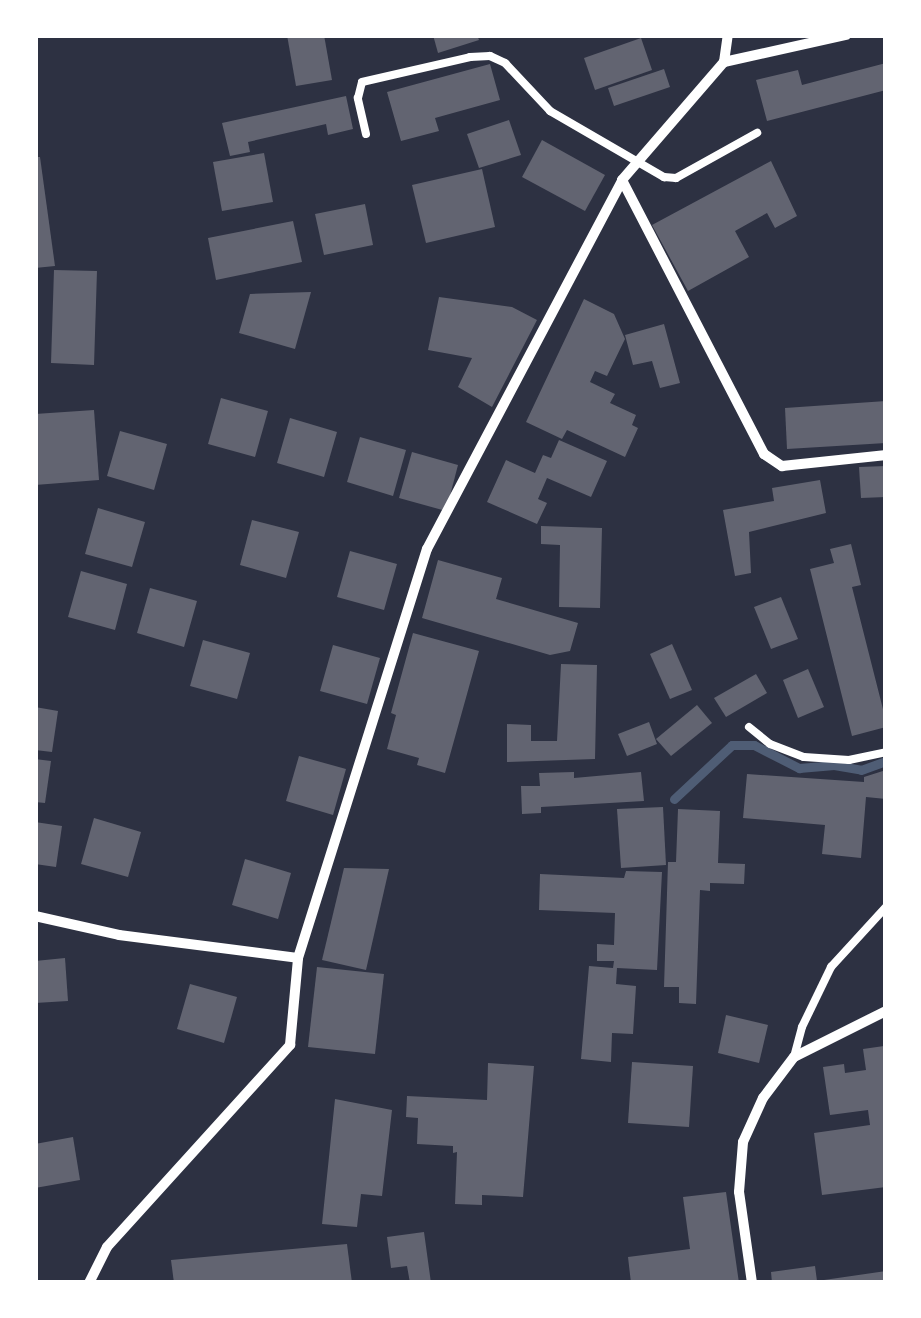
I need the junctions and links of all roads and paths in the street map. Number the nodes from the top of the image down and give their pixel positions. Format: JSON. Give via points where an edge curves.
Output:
{"nodes":[{"id":1,"x":728,"y":35,"type":"edge"},
{"id":2,"x":846,"y":35,"type":"edge"},
{"id":3,"x":724,"y":62,"type":"junction"},
{"id":4,"x":757,"y":133,"type":"dead end"},
{"id":5,"x":366,"y":134,"type":"dead end"},
{"id":6,"x":635,"y":162,"type":"junction"},
{"id":7,"x":622,"y":180,"type":"junction"},
{"id":8,"x":886,"y":455,"type":"edge"},
{"id":9,"x":749,"y":727,"type":"dead end"},
{"id":10,"x":886,"y":752,"type":"edge"},
{"id":11,"x":886,"y":908,"type":"edge"},
{"id":12,"x":35,"y":916,"type":"edge"},
{"id":13,"x":298,"y":958,"type":"junction"},
{"id":14,"x":886,"y":1011,"type":"edge"},
{"id":15,"x":794,"y":1057,"type":"junction"},
{"id":16,"x":88,"y":1283,"type":"edge"},
{"id":17,"x":752,"y":1283,"type":"edge"}],
"edges":[{"from":1,"to":3,"type":"street"},
{"from":2,"to":3,"type":"street"},
{"from":3,"to":6,"type":"street"},
{"from":4,"to":6,"type":"lane","via":[[676,178]]},
{"from":5,"to":6,"type":"lane","via":[[358,98],[362,82],[490,56],[505,63],[550,112]]},
{"from":6,"to":7,"type":"street"},
{"from":7,"to":8,"type":"street","via":[[764,454],[782,466]]},
{"from":7,"to":13,"type":"street","via":[[427,548]]},
{"from":9,"to":10,"type":"lane","via":[[804,757],[849,760]]},
{"from":11,"to":15,"type":"lane","via":[[831,967]]},
{"from":12,"to":13,"type":"street","via":[[119,935]]},
{"from":13,"to":16,"type":"street","via":[[290,1045],[108,1247]]},
{"from":14,"to":15,"type":"street"},
{"from":15,"to":17,"type":"street","via":[[743,1142],[740,1192]]}]}
